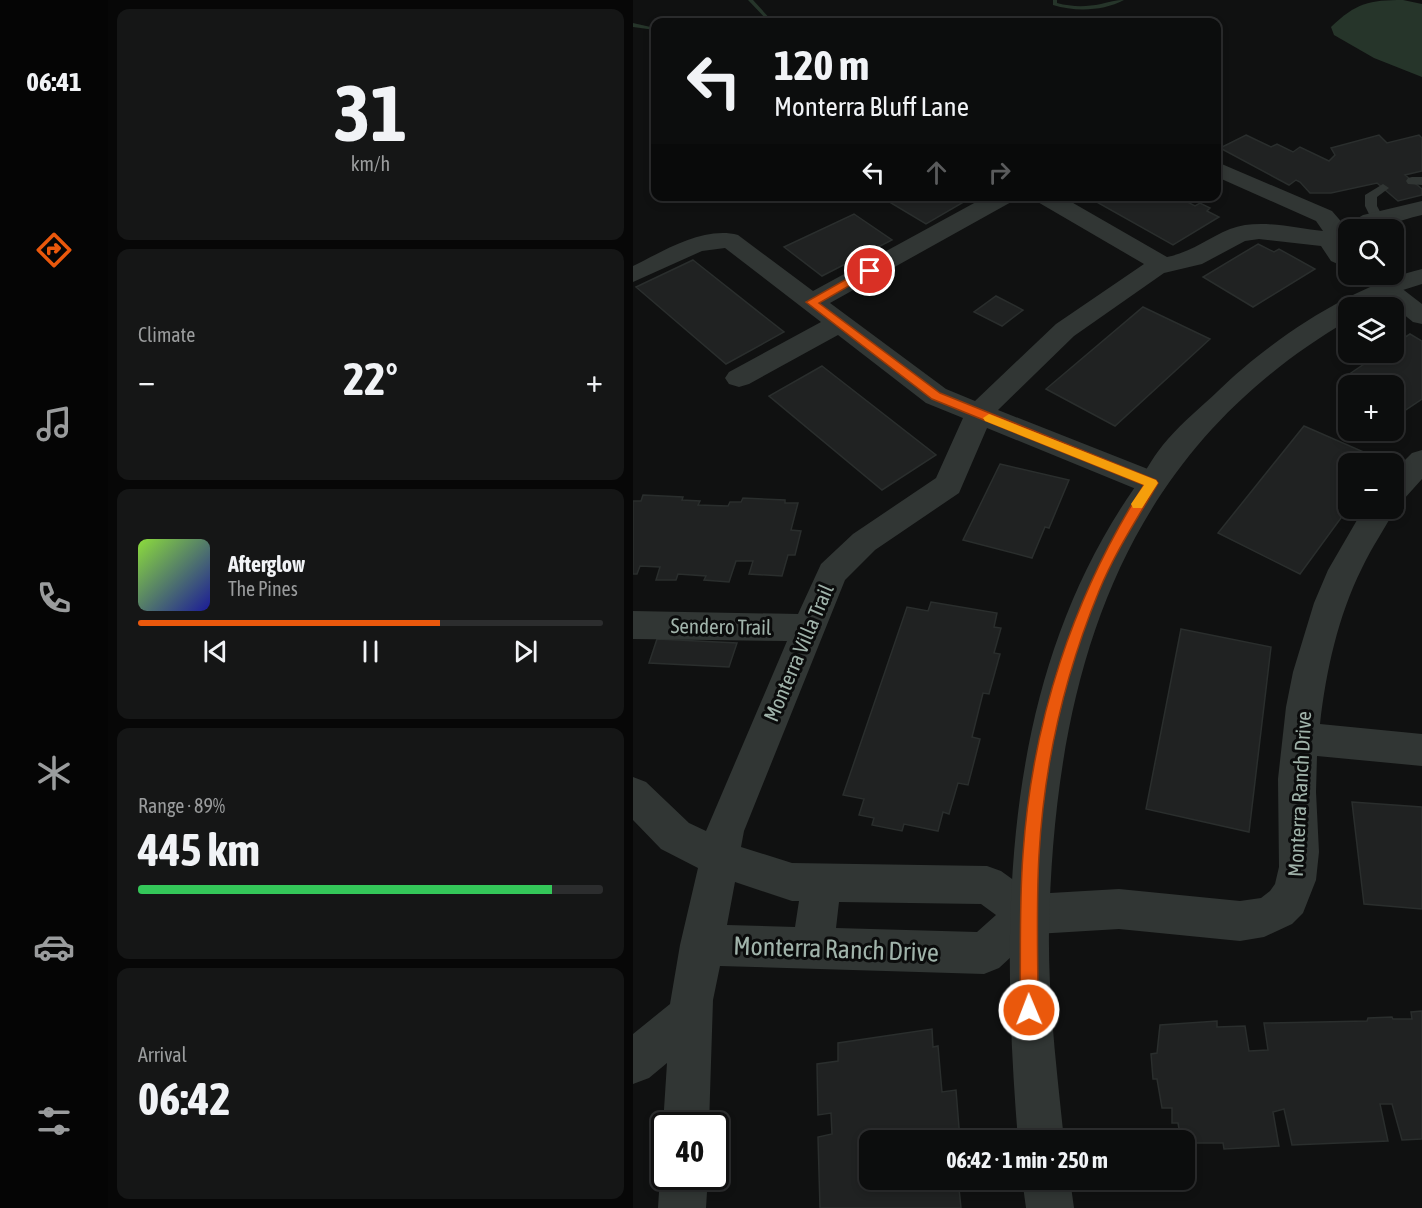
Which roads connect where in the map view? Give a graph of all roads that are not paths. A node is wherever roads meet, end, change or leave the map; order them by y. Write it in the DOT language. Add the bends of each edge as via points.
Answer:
graph roads {
  1 [pos="1221,171"];
  2 [pos="1383,188"];
  3 [pos="996,201"];
  4 [pos="1053,201"];
  5 [pos="1422,208"];
  6 [pos="1378,219"];
  7 [pos="1338,230"];
  8 [pos="1338,237"];
  9 [pos="1338,242"];
  10 [pos="1338,253"];
  11 [pos="1163,265"];
  12 [pos="633,275"];
  13 [pos="1392,285"];
  14 [pos="1400,285"];
  15 [pos="1370,297"];
  16 [pos="812,302"];
  17 [pos="1338,315"];
  18 [pos="1422,316"];
  19 [pos="839,323"];
  20 [pos="739,378"];
  21 [pos="979,414"];
  22 [pos="1422,460"];
  23 [pos="1404,479"];
  24 [pos="1152,483"];
  25 [pos="1374,519"];
  26 [pos="633,625"];
  27 [pos="809,628"];
  28 [pos="1300,738"];
  29 [pos="1422,750"];
  30 [pos="633,794"];
  31 [pos="719,858"];
  32 [pos="822,882"];
  33 [pos="1028,914"];
  34 [pos="702,945"];
  35 [pos="812,948"];
  36 [pos="691,1015"];
  37 [pos="633,1062"];
  38 [pos="687,1112"];
  39 [pos="1040,1130"];
  40 [pos="683,1190"];
  41 [pos="1048,1190"];
  42 [pos="682,1208"];
  43 [pos="1050,1208"];
  1 -- 7 [label="street" via="1324,216"];
  2 -- 6 [label="lane" via="1371,195 1371,206"];
  3 -- 16 [label="street"];
  4 -- 11 [label="street"];
  5 -- 6 [label="street, Monterra Villa Trail"];
  8 -- 11 [label="street, Monterra Villa Trail" via="1245,233 1193,259"];
  9 -- 10 [label="street" via="1333,245"];
  11 -- 21 [label="street, Monterra Villa Trail" via="1133,281 1065,330"];
  12 -- 16 [label="street" via="696,245 730,240"];
  13 -- 15 [label="street"];
  14 -- 18 [label="street"];
  16 -- 19 [label="street"];
  17 -- 24 [label="street" via="1253,373 1196,428"];
  19 -- 20 [label="street"];
  19 -- 21 [label="street" via="936,396"];
  21 -- 24 [label="street"];
  21 -- 27 [label="street, Monterra Villa Trail" via="948,485 864,542 832,573"];
  22 -- 23 [label="street"];
  24 -- 33 [label="street" via="1099,575 1063,672 1038,789"];
  25 -- 28 [label="street, Monterra Ranch Drive" via="1350,558 1330,604 1308,680"];
  26 -- 27 [label="street, Sendero Trail"];
  27 -- 31 [label="street, Monterra Villa Trail" via="729,821"];
  28 -- 29 [label="street"];
  28 -- 33 [label="street, Monterra Ranch Drive" via="1298,875 1292,895 1277,911 1257,920 1240,921 1119,909"];
  30 -- 31 [label="street" via="675,836"];
  31 -- 32 [label="street" via="792,882"];
  31 -- 34 [label="street, Monterra Villa Trail"];
  32 -- 33 [label="street" via="987,885"];
  32 -- 35 [label="street"];
  33 -- 35 [label="street, Monterra Ranch Drive" via="984,953"];
  33 -- 39 [label="street" via="1029,1010"];
  34 -- 35 [label="street, Monterra Ranch Drive"];
  34 -- 36 [label="street, Monterra Villa Trail"];
  36 -- 37 [label="street"];
  36 -- 38 [label="street, Monterra Villa Trail"];
  40 -- 42 [label="street"];
  41 -- 43 [label="street"];
}
